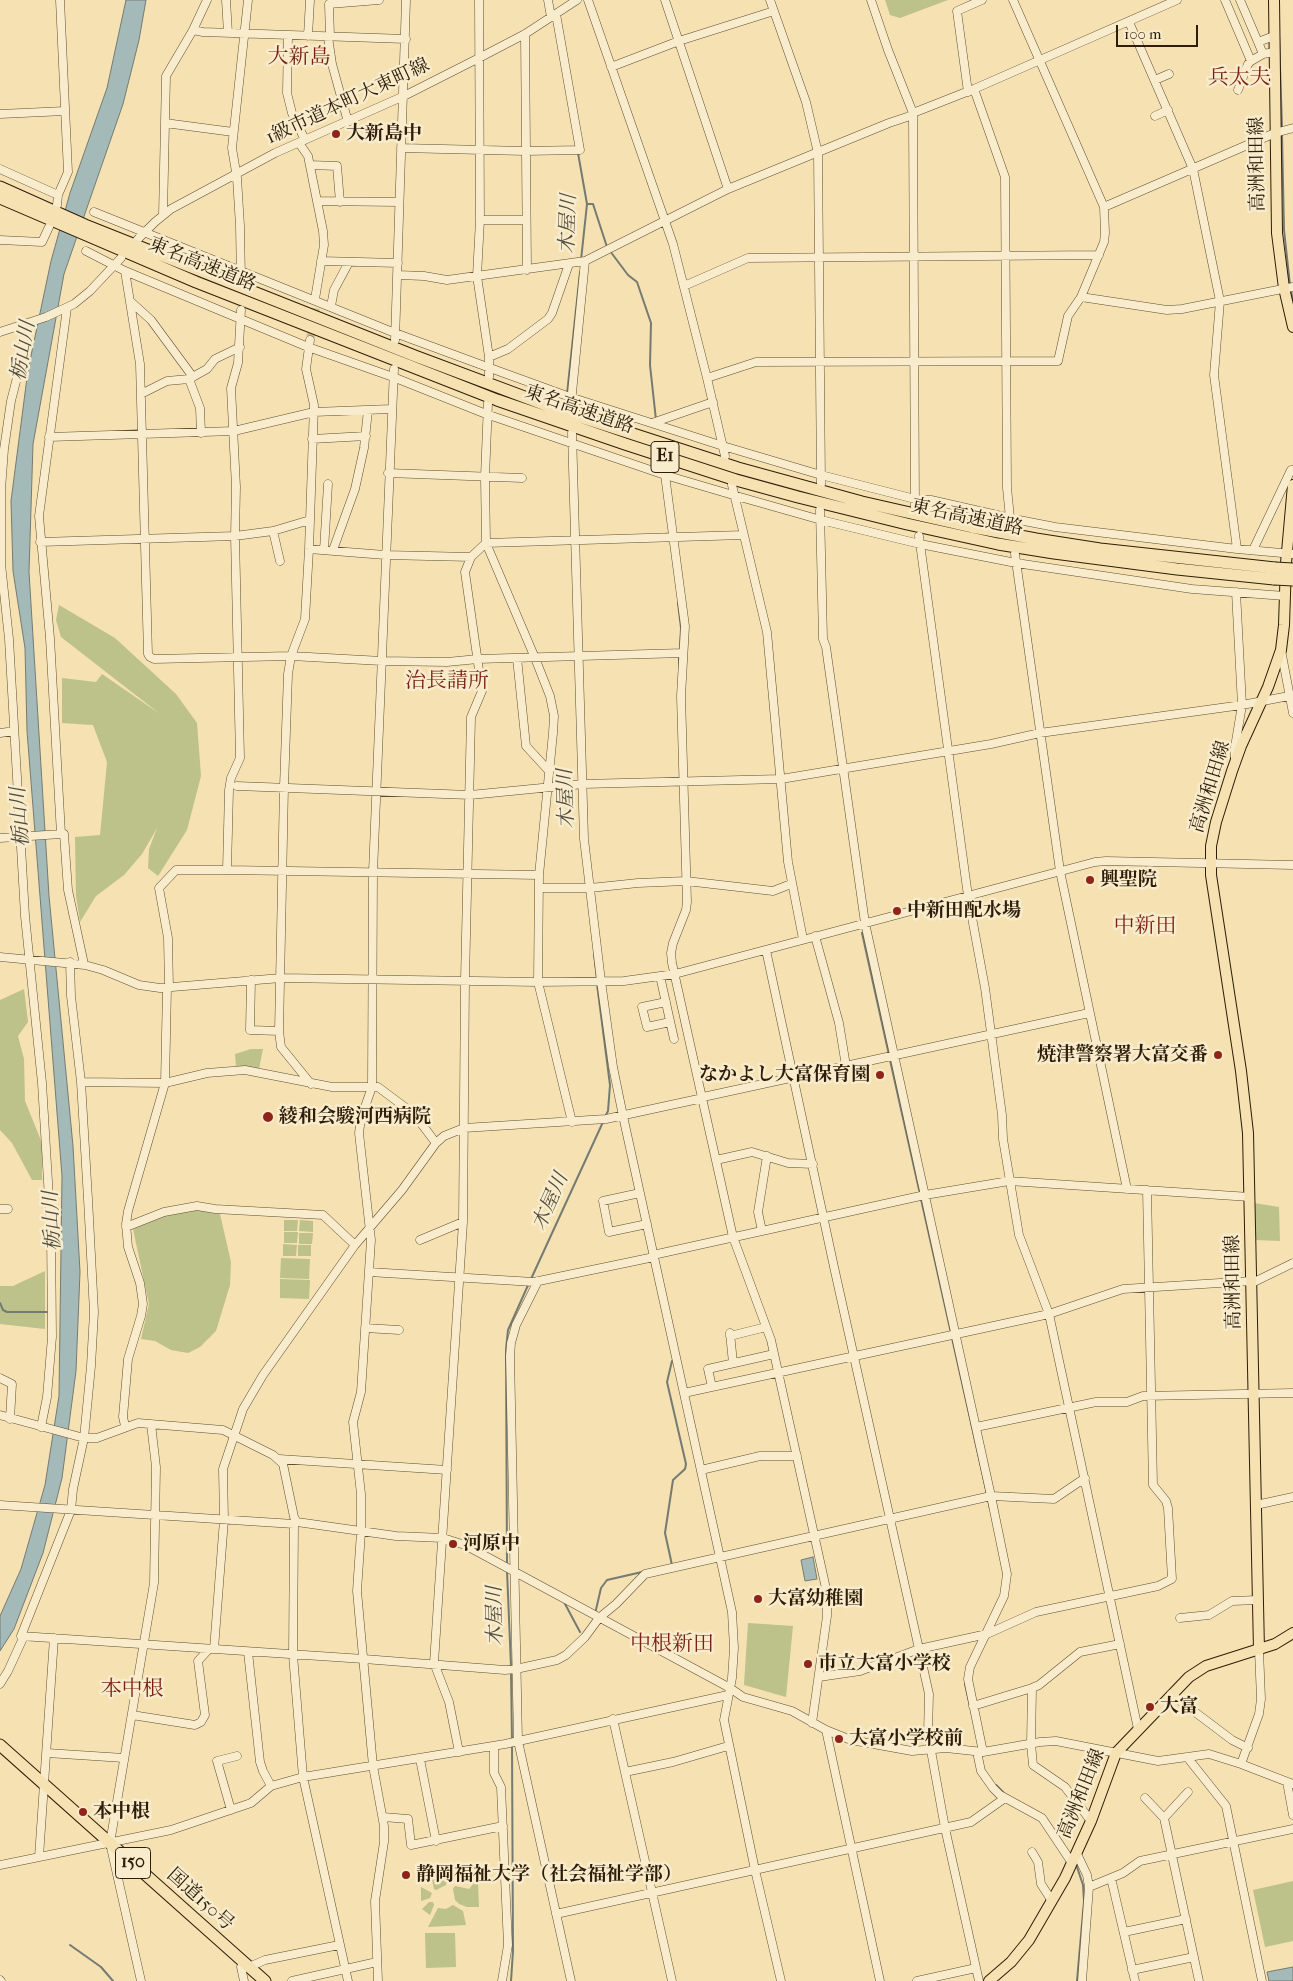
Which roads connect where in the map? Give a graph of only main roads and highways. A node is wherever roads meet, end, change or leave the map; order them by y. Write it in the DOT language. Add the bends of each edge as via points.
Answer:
graph roads {
  1 [pos="1274,0"];
  2 [pos="0,187"];
  3 [pos="0,198"];
  4 [pos="55,217"];
  5 [pos="1289,288"];
  6 [pos="1293,327"];
  7 [pos="1293,484"];
  8 [pos="1291,548"];
  9 [pos="1293,569"];
  10 [pos="1274,573"];
  11 [pos="1293,580"];
  12 [pos="1288,594"];
  13 [pos="1293,1633"];
  14 [pos="1258,1650"];
  15 [pos="0,1745"];
  16 [pos="265,1981"];
  17 [pos="989,1981"];
  1 -- 5 [label="main road, 高洲和田線" via="1277,233"];
  2 -- 4 [label="highway, 東名高速道路 / E1"];
  3 -- 4 [label="highway, 東名高速道路 / E1"];
  4 -- 10 [label="highway, 東名高速道路 / E1" via="491,386 765,476 972,527"];
  5 -- 6 [label="main road, 高洲和田線"];
  7 -- 8 [label="main road, 高洲和田線"];
  8 -- 12 [label="main road, 高洲和田線"];
  9 -- 10 [label="highway, 東名高速道路 / E1, bridge"];
  10 -- 11 [label="highway, 東名高速道路 / E1, bridge"];
  12 -- 14 [label="main road, 高洲和田線" via="1281,650 1235,763 1211,846 1211,875 1246,1112"];
  13 -- 14 [label="main road"];
  14 -- 17 [label="main road, 高洲和田線" via="1206,1666 1189,1677 1116,1753 1091,1821 1052,1901 1020,1951"];
  15 -- 16 [label="highway, 国道150号 / 150"];
}
